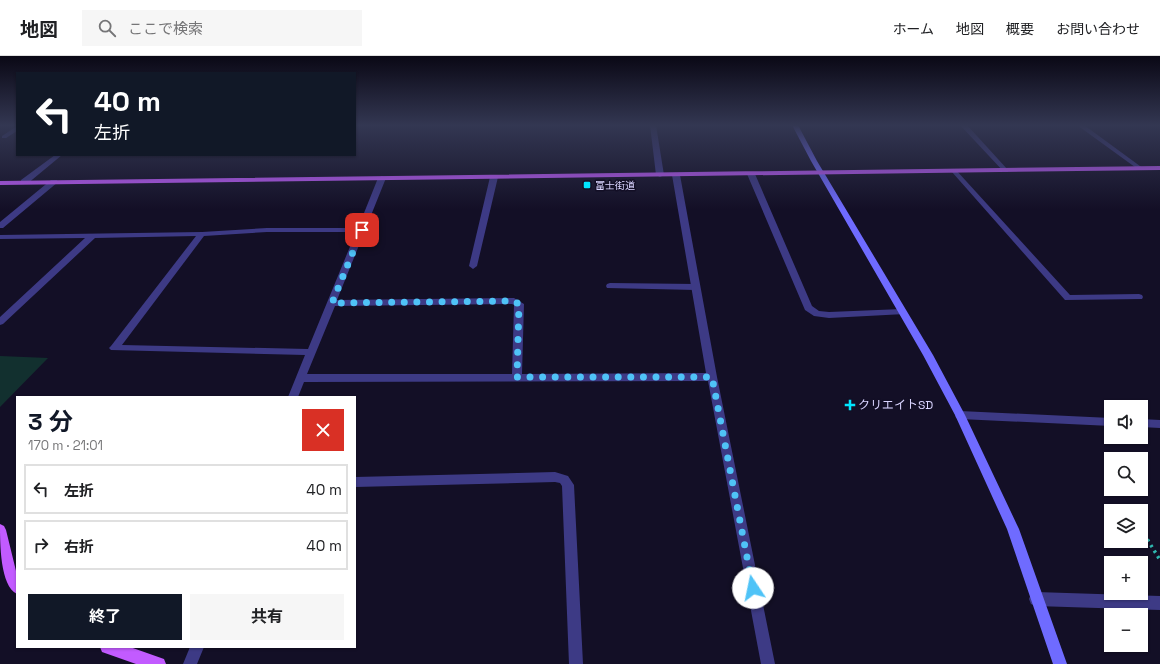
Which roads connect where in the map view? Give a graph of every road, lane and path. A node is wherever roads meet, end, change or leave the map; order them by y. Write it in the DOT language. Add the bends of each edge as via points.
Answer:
graph roads {
  1 [pos="657,153"];
  2 [pos="810,153"];
  3 [pos="990,153"];
  4 [pos="1119,153"];
  5 [pos="58,156"];
  6 [pos="1160,168"];
  7 [pos="1141,169"];
  8 [pos="954,171"];
  9 [pos="1006,171"];
  10 [pos="821,173"];
  11 [pos="751,174"];
  12 [pos="676,175"];
  13 [pos="660,176"];
  14 [pos="494,177"];
  15 [pos="382,178"];
  16 [pos="0,182"];
  17 [pos="24,182"];
  18 [pos="54,182"];
  19 [pos="0,226"];
  20 [pos="362,230"];
  21 [pos="202,234"];
  22 [pos="92,236"];
  23 [pos="0,237"];
  24 [pos="474,266"];
  25 [pos="610,286"];
  26 [pos="696,287"];
  27 [pos="1139,297"];
  28 [pos="332,303"];
  29 [pos="902,312"];
  30 [pos="0,322"];
  31 [pos="310,352"];
  32 [pos="517,377"];
  33 [pos="712,377"];
  34 [pos="300,378"];
  35 [pos="293,396"];
  36 [pos="960,415"];
  37 [pos="1104,422"];
  38 [pos="1148,423"];
  39 [pos="1160,424"];
  40 [pos="356,482"];
  41 [pos="0,530"];
  42 [pos="1148,540"];
  43 [pos="1160,560"];
  44 [pos="16,587"];
  45 [pos="1036,599"];
  46 [pos="1160,603"];
  47 [pos="110,648"];
  48 [pos="197,648"];
  49 [pos="159,664"];
  50 [pos="190,664"];
  51 [pos="576,664"];
  52 [pos="768,664"];
  53 [pos="1060,664"];
  1 -- 13 [label="street"];
  2 -- 10 [label="street"];
  3 -- 9 [label="street"];
  4 -- 7 [label="street"];
  5 -- 17 [label="street"];
  6 -- 7 [label="main road"];
  7 -- 9 [label="main road"];
  8 -- 9 [label="main road"];
  8 -- 10 [label="main road"];
  8 -- 27 [label="street" via="1068,298"];
  10 -- 11 [label="main road"];
  10 -- 29 [label="street"];
  11 -- 12 [label="main road"];
  11 -- 29 [label="street" via="808,308 817,314 829,315"];
  12 -- 13 [label="main road"];
  12 -- 26 [label="street"];
  13 -- 14 [label="main road"];
  14 -- 15 [label="main road"];
  14 -- 24 [label="street"];
  15 -- 18 [label="main road"];
  15 -- 20 [label="street"];
  16 -- 17 [label="main road"];
  17 -- 18 [label="main road"];
  18 -- 19 [label="street"];
  20 -- 21 [label="street" via="266,230"];
  20 -- 28 [label="street"];
  21 -- 22 [label="street"];
  21 -- 31 [label="street" via="114,348"];
  22 -- 23 [label="street"];
  22 -- 30 [label="street"];
  25 -- 26 [label="street"];
  26 -- 33 [label="street"];
  28 -- 31 [label="street"];
  28 -- 32 [label="street" via="517,302"];
  29 -- 36 [label="street"];
  31 -- 34 [label="street"];
  32 -- 33 [label="street"];
  32 -- 34 [label="street"];
  33 -- 52 [label="street"];
  34 -- 35 [label="street"];
  36 -- 37 [label="street"];
  36 -- 45 [label="street" via="1013,529"];
  38 -- 39 [label="street"];
  40 -- 51 [label="street" via="555,477 564,479 568,485"];
  41 -- 44 [label="main road" via="12,583"];
  42 -- 43 [label="path"];
  45 -- 46 [label="street"];
  45 -- 53 [label="street"];
  47 -- 49 [label="main road"];
  48 -- 50 [label="street"];
}
